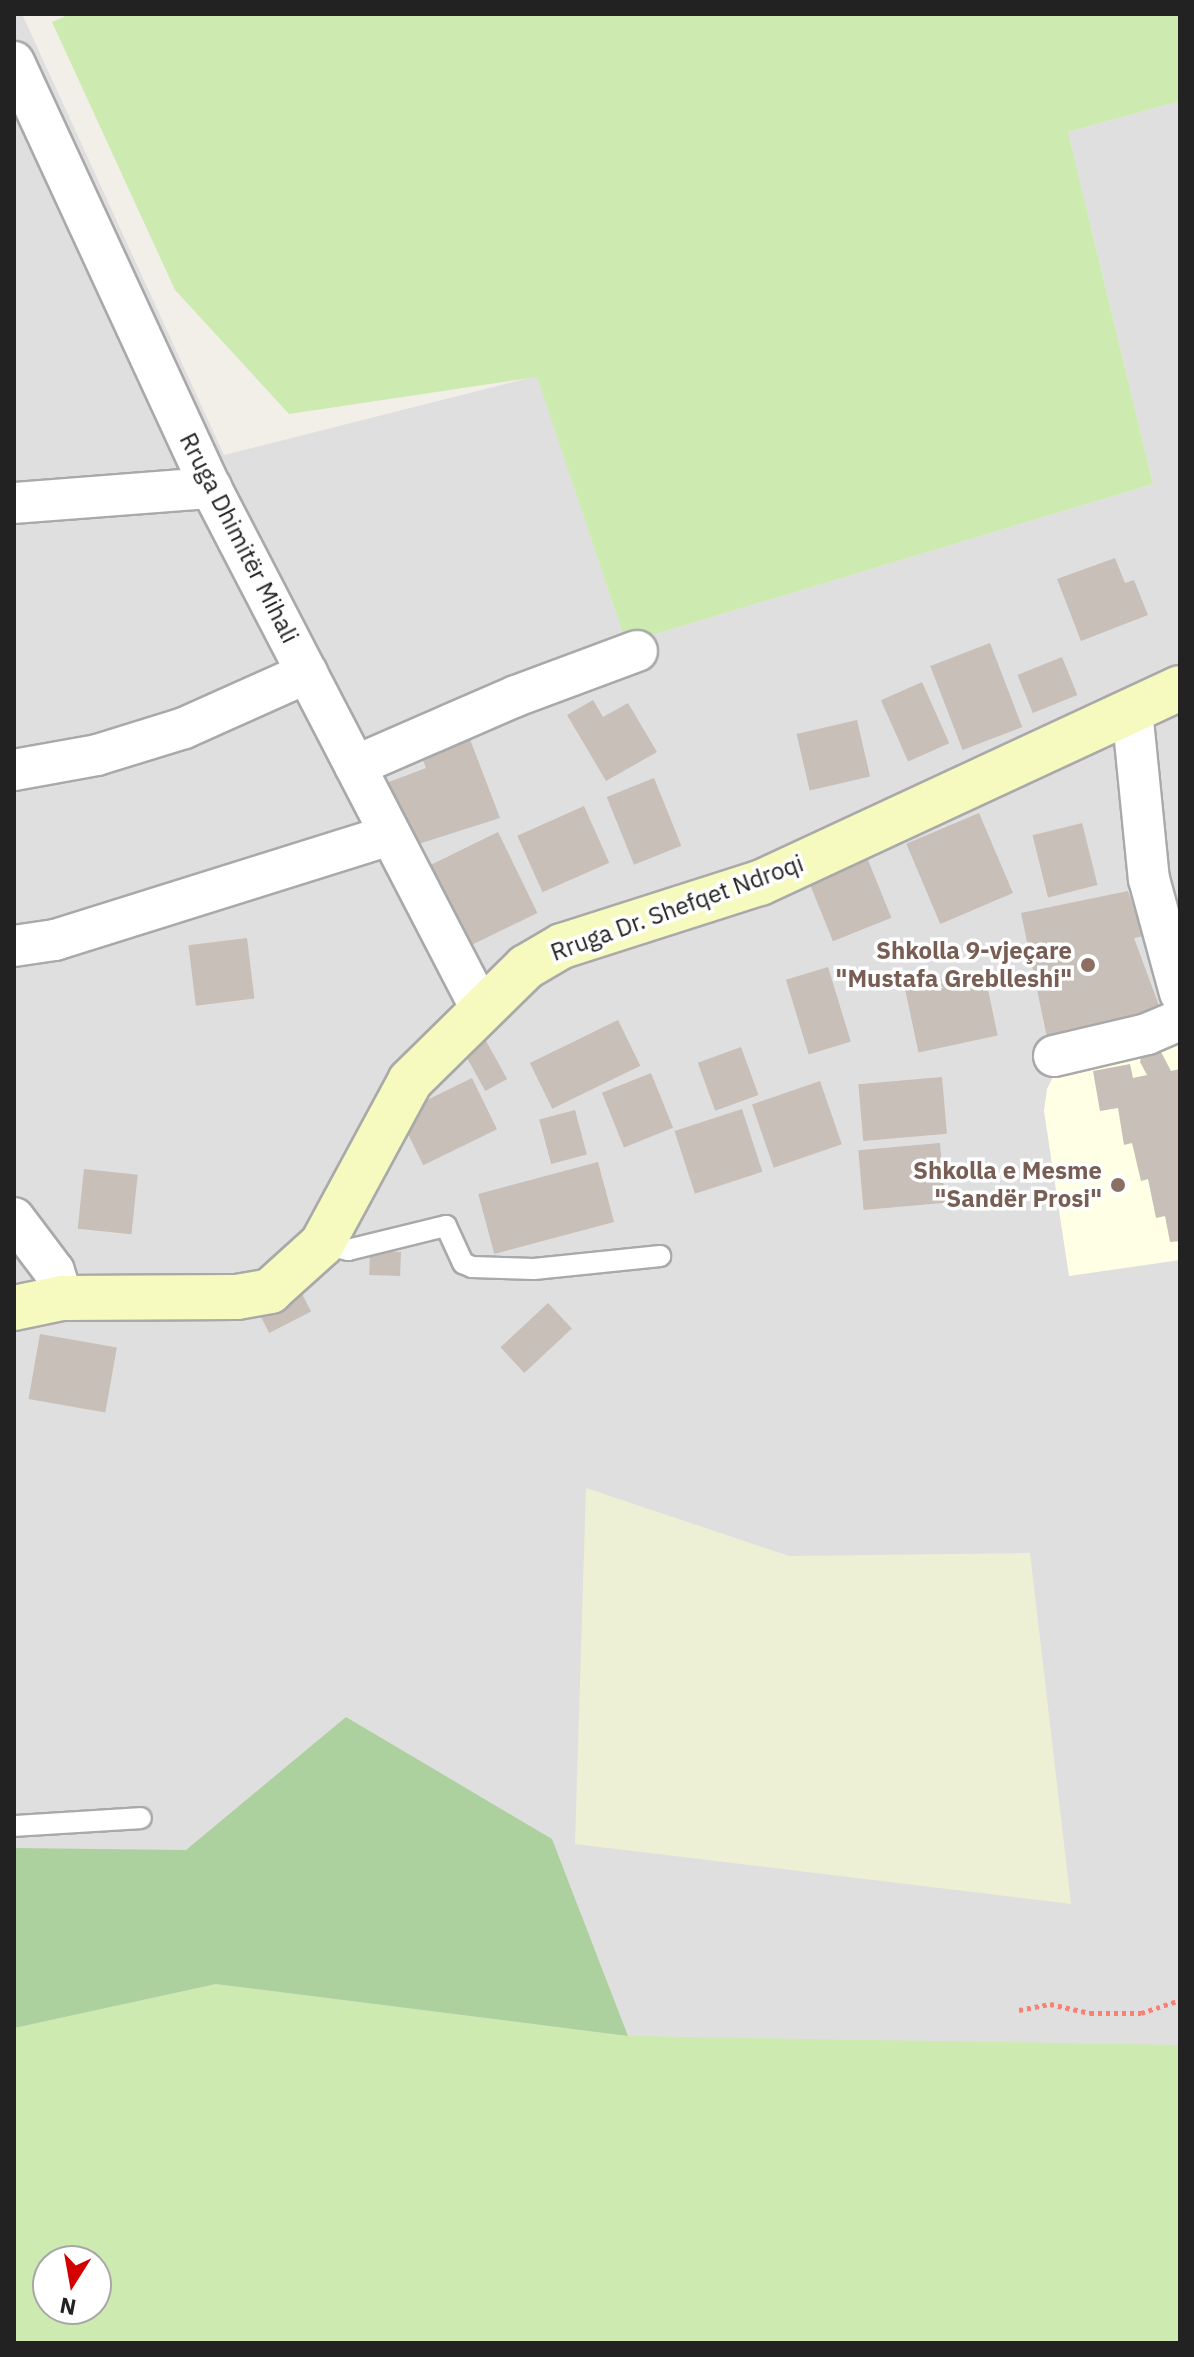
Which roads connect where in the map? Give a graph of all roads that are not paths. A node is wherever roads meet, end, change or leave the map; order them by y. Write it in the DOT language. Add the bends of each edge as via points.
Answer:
graph roads {
  1 [pos="14,62"];
  2 [pos="211,488"];
  3 [pos="14,503"];
  4 [pos="637,651"];
  5 [pos="307,673"];
  6 [pos="1180,688"];
  7 [pos="1132,710"];
  8 [pos="355,766"];
  9 [pos="14,770"];
  10 [pos="390,835"];
  11 [pos="14,946"];
  12 [pos="1180,993"];
  13 [pos="480,1007"];
  14 [pos="1180,1020"];
  15 [pos="1054,1056"];
  16 [pos="14,1218"];
  17 [pos="322,1244"];
  18 [pos="660,1256"];
  19 [pos="62,1298"];
  20 [pos="14,1308"];
  21 [pos="141,1818"];
  22 [pos="14,1826"];
  1 -- 2 [label="street, Rruga Dhimitër Mihali"];
  2 -- 3 [label="street"];
  2 -- 5 [label="street, Rruga Dhimitër Mihali"];
  4 -- 8 [label="street" via="516,696"];
  5 -- 8 [label="street, Rruga Dhimitër Mihali"];
  5 -- 9 [label="street" via="184,728 97,755"];
  6 -- 7 [label="main road, Rruga Dr. Shefqet Ndroqi"];
  7 -- 12 [label="street" via="1149,879"];
  7 -- 13 [label="main road, Rruga Dr. Shefqet Ndroqi" via="760,883 562,946 526,967"];
  8 -- 10 [label="street, Rruga Dhimitër Mihali"];
  10 -- 11 [label="street" via="55,940"];
  10 -- 13 [label="street, Rruga Dhimitër Mihali"];
  13 -- 17 [label="main road, Rruga Dr. Shefqet Ndroqi" via="410,1081"];
  14 -- 15 [label="street" via="1147,1034"];
  16 -- 19 [label="street" via="54,1271"];
  17 -- 18 [label="lane" via="348,1250 446,1226 454,1233 463,1263 472,1267 524,1270"];
  17 -- 19 [label="main road, Rruga Dr. Shefqet Ndroqi" via="270,1291 237,1297"];
  19 -- 20 [label="main road, Rruga Dr. Shefqet Ndroqi"];
  21 -- 22 [label="lane"];
}
